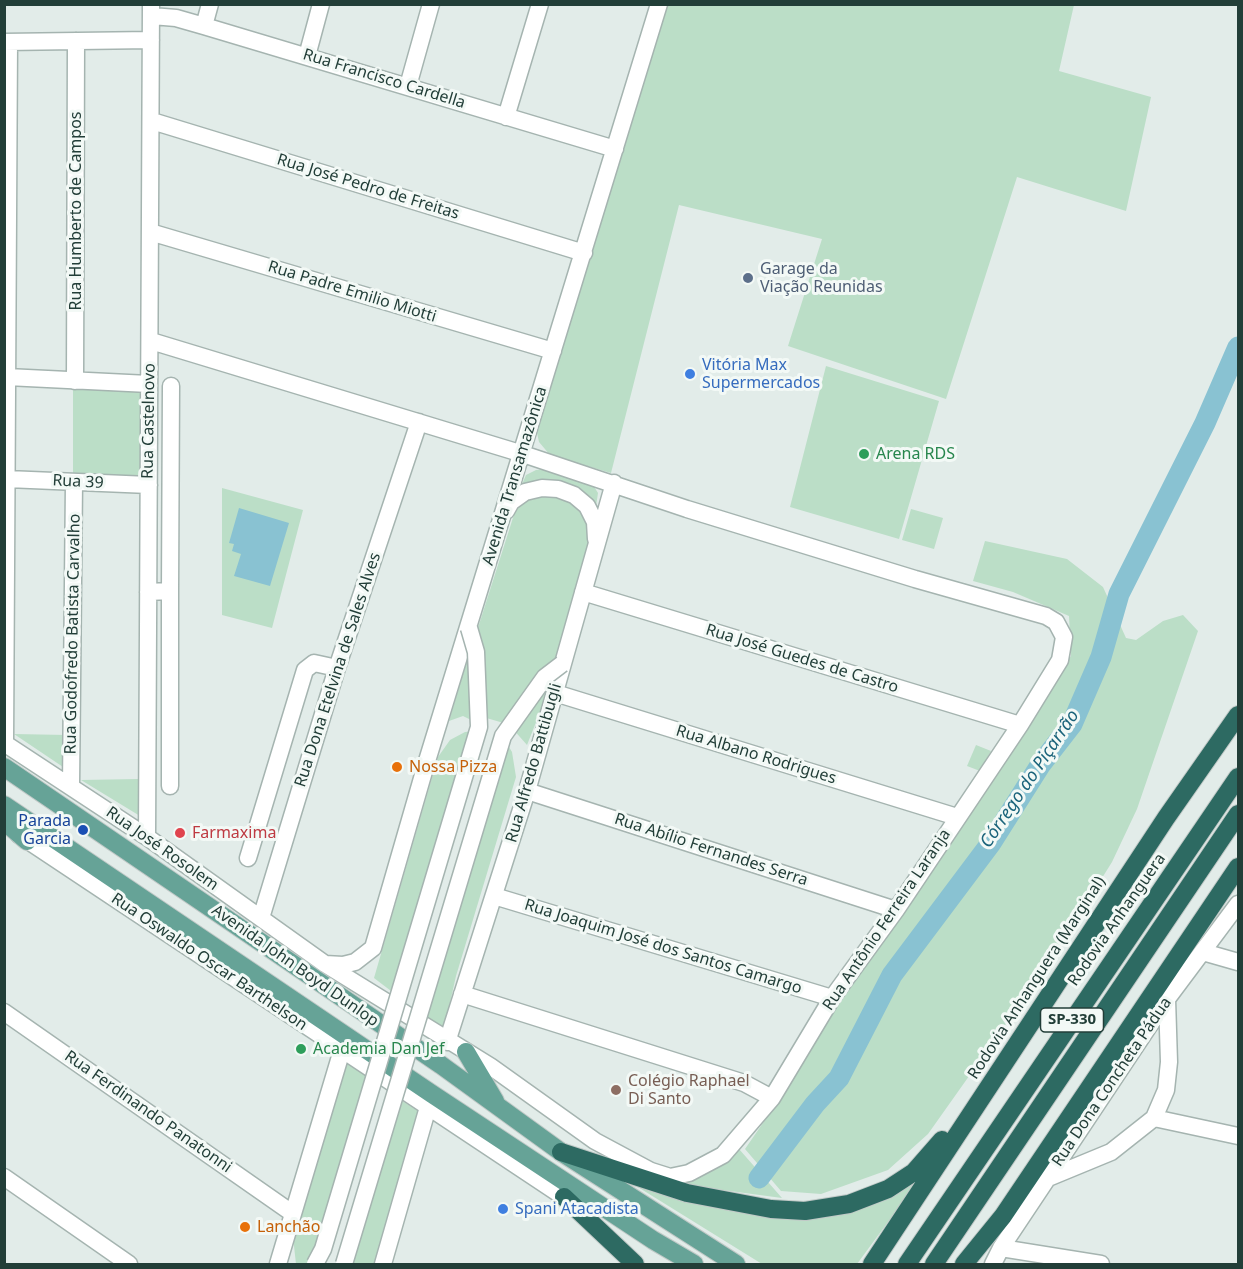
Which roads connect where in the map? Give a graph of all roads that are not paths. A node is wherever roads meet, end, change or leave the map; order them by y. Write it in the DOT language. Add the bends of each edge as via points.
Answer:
graph roads {
  1 [pos="210,4"];
  2 [pos="321,4"];
  3 [pos="431,4"];
  4 [pos="540,4"];
  5 [pos="659,4"];
  6 [pos="151,10"];
  7 [pos="204,26"];
  8 [pos="151,40"];
  9 [pos="76,41"];
  10 [pos="7,42"];
  11 [pos="307,56"];
  12 [pos="408,86"];
  13 [pos="506,117"];
  14 [pos="152,121"];
  15 [pos="615,149"];
  16 [pos="150,232"];
  17 [pos="584,253"];
  18 [pos="151,341"];
  19 [pos="553,351"];
  20 [pos="7,377"];
  21 [pos="75,381"];
  22 [pos="149,384"];
  23 [pos="171,386"];
  24 [pos="419,422"];
  25 [pos="523,454"];
  26 [pos="7,479"];
  27 [pos="74,482"];
  28 [pos="614,483"];
  29 [pos="148,485"];
  30 [pos="502,517"];
  31 [pos="594,555"];
  32 [pos="170,591"];
  33 [pos="148,592"];
  34 [pos="583,592"];
  35 [pos="469,628"];
  36 [pos="562,664"];
  37 [pos="337,668"];
  38 [pos="555,693"];
  39 [pos="1239,715"];
  40 [pos="1020,725"];
  41 [pos="5,743"];
  42 [pos="4,767"];
  43 [pos="1239,777"];
  44 [pos="71,786"];
  45 [pos="170,786"];
  46 [pos="527,791"];
  47 [pos="4,805"];
  48 [pos="1239,814"];
  49 [pos="957,817"];
  50 [pos="4,821"];
  51 [pos="4,825"];
  52 [pos="147,837"];
  53 [pos="27,841"];
  54 [pos="248,858"];
  55 [pos="1239,860"];
  56 [pos="1239,867"];
  57 [pos="1223,887"];
  58 [pos="494,896"];
  59 [pos="1239,904"];
  60 [pos="896,910"];
  61 [pos="261,918"];
  62 [pos="1203,952"];
  63 [pos="1239,962"];
  64 [pos="325,964"];
  65 [pos="462,994"];
  66 [pos="832,998"];
  67 [pos="1167,999"];
  68 [pos="4,1012"];
  69 [pos="447,1042"];
  70 [pos="1015,1046"];
  71 [pos="342,1050"];
  72 [pos="466,1052"];
  73 [pos="772,1098"];
  74 [pos="428,1107"];
  75 [pos="501,1111"];
  76 [pos="1154,1118"];
  77 [pos="1239,1136"];
  78 [pos="561,1152"];
  79 [pos="651,1171"];
  80 [pos="4,1177"];
  81 [pos="1048,1178"];
  82 [pos="564,1197"];
  83 [pos="292,1213"];
  84 [pos="1003,1216"];
  85 [pos="653,1240"];
  86 [pos="1001,1248"];
  87 [pos="129,1264"];
  88 [pos="278,1264"];
  89 [pos="315,1264"];
  90 [pos="344,1264"];
  91 [pos="383,1264"];
  92 [pos="636,1264"];
  93 [pos="694,1264"];
  94 [pos="736,1264"];
  95 [pos="872,1264"];
  96 [pos="907,1264"];
  97 [pos="934,1264"];
  98 [pos="964,1264"];
  99 [pos="976,1264"];
  100 [pos="993,1264"];
  101 [pos="1101,1264"];
  1 -- 7 [label="street"];
  2 -- 11 [label="street"];
  3 -- 12 [label="street"];
  4 -- 13 [label="street"];
  5 -- 15 [label="street, Avenida Transamazônica"];
  6 -- 7 [label="street, Rua Francisco Cardella"];
  6 -- 8 [label="street, Rua Castelnovo"];
  7 -- 11 [label="street, Rua Francisco Cardella"];
  8 -- 9 [label="street"];
  8 -- 14 [label="street, Rua Castelnovo"];
  9 -- 10 [label="street"];
  9 -- 21 [label="street, Rua Humberto de Campos"];
  10 -- 20 [label="street"];
  11 -- 12 [label="street, Rua Francisco Cardella"];
  12 -- 13 [label="street, Rua Francisco Cardella"];
  13 -- 15 [label="street, Rua Francisco Cardella"];
  14 -- 16 [label="street, Rua Castelnovo"];
  14 -- 17 [label="street, Rua José Pedro de Freitas"];
  15 -- 17 [label="street, Avenida Transamazônica"];
  16 -- 18 [label="street, Rua Castelnovo"];
  16 -- 19 [label="street, Rua Padre Emilio Miotti"];
  17 -- 19 [label="street, Avenida Transamazônica"];
  18 -- 22 [label="street, Rua Castelnovo"];
  18 -- 24 [label="street"];
  19 -- 25 [label="street, Avenida Transamazônica"];
  20 -- 21 [label="street"];
  20 -- 26 [label="street"];
  21 -- 22 [label="street"];
  22 -- 29 [label="street, Rua Castelnovo"];
  23 -- 32 [label="street"];
  24 -- 25 [label="street"];
  24 -- 37 [label="street, Rua Dona Etelvina de Sales Alves"];
  25 -- 28 [label="street"];
  25 -- 30 [label="street, Avenida Transamazônica"];
  26 -- 27 [label="street, Rua 39"];
  26 -- 41 [label="street"];
  27 -- 29 [label="street, Rua 39"];
  27 -- 44 [label="street, Rua Godofredo Batista Carvalho"];
  28 -- 31 [label="street, Rua Alfredo Battibugli"];
  28 -- 40 [label="street, Rua Antônio Ferreira Laranja" via="904,576 1046,616 1056,622 1064,637 1060,660"];
  29 -- 33 [label="street, Rua Castelnovo"];
  30 -- 31 [label="street" via="512,501 525,492 542,488 574,495 587,506 596,522"];
  30 -- 35 [label="street, Avenida Transamazônica"];
  31 -- 34 [label="street, Rua Alfredo Battibugli"];
  32 -- 33 [label="street"];
  32 -- 45 [label="street"];
  33 -- 52 [label="street, Rua Castelnovo"];
  34 -- 36 [label="street, Rua Alfredo Battibugli"];
  34 -- 40 [label="street, Rua José Guedes de Castro"];
  35 -- 64 [label="street, Avenida Transamazônica" via="373,948 355,962"];
  35 -- 89 [label="street, bridge" via="476,652 479,727 323,1249"];
  36 -- 38 [label="street, Rua Alfredo Battibugli"];
  36 -- 90 [label="street, bridge" via="545,677 504,736"];
  37 -- 54 [label="street" via="314,663 305,670"];
  37 -- 61 [label="street, Rua Dona Etelvina de Sales Alves"];
  38 -- 46 [label="street, Rua Alfredo Battibugli"];
  38 -- 49 [label="street, Rua Albano Rodrigues"];
  39 -- 70 [label="highway, Rodovia Anhanguera (Marginal)"];
  40 -- 49 [label="street, Rua Antônio Ferreira Laranja"];
  41 -- 44 [label="street, Rua José Rosolem"];
  42 -- 75 [label="main road, Avenida John Boyd Dunlop" via="441,1065"];
  43 -- 96 [label="highway, Rodovia Anhanguera / SP-330"];
  44 -- 52 [label="street, Rua José Rosolem"];
  46 -- 58 [label="street, Rua Alfredo Battibugli"];
  46 -- 60 [label="street, Rua Abílio Fernandes Serra"];
  47 -- 85 [label="main road, Avenida John Boyd Dunlop"];
  48 -- 97 [label="highway, SP-330"];
  49 -- 60 [label="street, Rua Antônio Ferreira Laranja"];
  50 -- 53 [label="main road"];
  51 -- 53 [label="street, Rua Oswaldo Oscar Barthelson"];
  52 -- 61 [label="street, Rua José Rosolem"];
  53 -- 71 [label="street, Rua Oswaldo Oscar Barthelson"];
  55 -- 57 [label="highway"];
  56 -- 57 [label="highway"];
  57 -- 84 [label="highway"];
  58 -- 65 [label="street, Rua Alfredo Battibugli"];
  58 -- 66 [label="street, Rua Joaquim José dos Santos Camargo"];
  59 -- 62 [label="street, Rua Dona Concheta Pádua"];
  60 -- 66 [label="street, Rua Antônio Ferreira Laranja"];
  61 -- 64 [label="street, Rua José Rosolem"];
  62 -- 63 [label="street"];
  62 -- 67 [label="street, Rua Dona Concheta Pádua"];
  64 -- 69 [label="street, Rua José Rosolem"];
  65 -- 69 [label="street, Rua Alfredo Battibugli"];
  65 -- 73 [label="street" via="744,1083"];
  66 -- 73 [label="street, Rua Antônio Ferreira Laranja"];
  67 -- 76 [label="street" via="1166,1090"];
  67 -- 81 [label="street, Rua Dona Concheta Pádua"];
  68 -- 83 [label="street, Rua Ferdinando Panatonni"];
  69 -- 72 [label="street, Rua José Rosolem"];
  70 -- 78 [label="highway" via="914,1172 883,1191 840,1207 788,1211 717,1200 654,1184"];
  70 -- 95 [label="highway, Rodovia Anhanguera (Marginal)"];
  71 -- 74 [label="street, Rua Oswaldo Oscar Barthelson"];
  71 -- 83 [label="street"];
  72 -- 75 [label="main road"];
  72 -- 79 [label="street, Rua José Rosolem" via="595,1141"];
  73 -- 79 [label="street, Rua Antônio Ferreira Laranja" via="723,1155 689,1173 670,1177"];
  74 -- 82 [label="street, Rua Oswaldo Oscar Barthelson"];
  74 -- 91 [label="street"];
  75 -- 78 [label="main road, Avenida John Boyd Dunlop"];
  76 -- 77 [label="street"];
  76 -- 81 [label="street" via="1111,1152"];
  78 -- 94 [label="main road, Avenida John Boyd Dunlop"];
  80 -- 87 [label="street"];
  81 -- 86 [label="street, Rua Dona Concheta Pádua"];
  82 -- 85 [label="main road"];
  82 -- 92 [label="highway"];
  83 -- 88 [label="street"];
  84 -- 98 [label="highway"];
  84 -- 99 [label="highway"];
  85 -- 93 [label="main road, Avenida John Boyd Dunlop"];
  86 -- 100 [label="street, Rua Dona Concheta Pádua"];
  86 -- 101 [label="street"];
}
